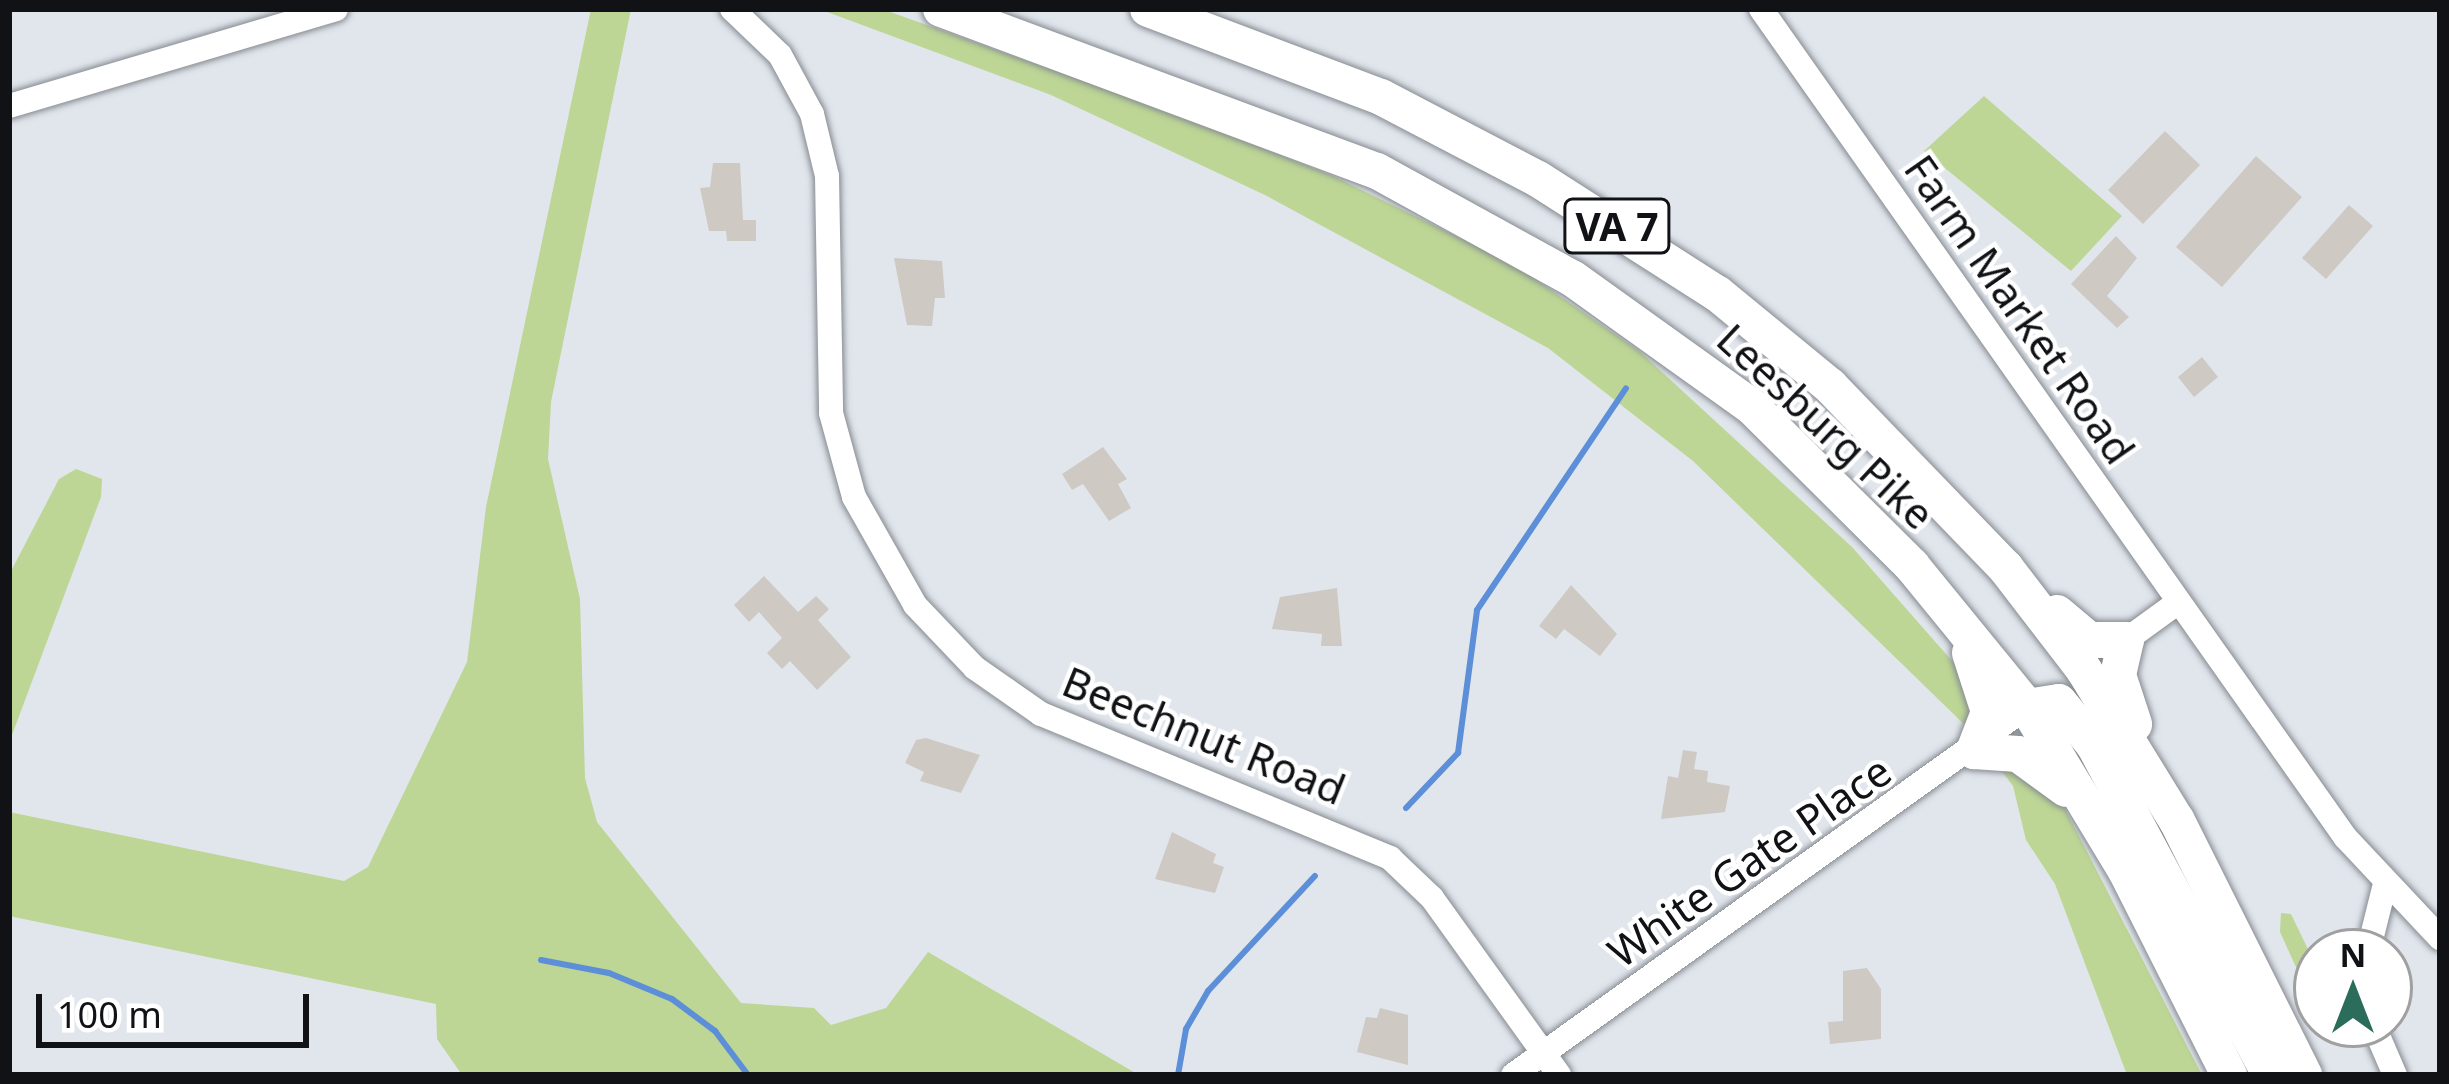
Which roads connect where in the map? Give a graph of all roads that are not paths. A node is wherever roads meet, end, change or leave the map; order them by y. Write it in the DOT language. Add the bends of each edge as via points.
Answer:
graph roads {
  1 [pos="337,9"];
  2 [pos="732,9"];
  3 [pos="941,9"];
  4 [pos="1148,9"];
  5 [pos="1761,9"];
  6 [pos="9,106"];
  7 [pos="2005,567"];
  8 [pos="2177,603"];
  9 [pos="1953,611"];
  10 [pos="2126,640"];
  11 [pos="2027,706"];
  12 [pos="1974,751"];
  13 [pos="2158,788"];
  14 [pos="2097,820"];
  15 [pos="2385,884"];
  16 [pos="2374,928"];
  17 [pos="2440,938"];
  18 [pos="1544,1053"];
  19 [pos="1513,1075"];
  20 [pos="1559,1075"];
  21 [pos="2229,1075"];
  22 [pos="2270,1075"];
  23 [pos="2304,1075"];
  1 -- 6 [label="street"];
  2 -- 18 [label="street, Beechnut Road" via="780,56 812,114 827,176 831,412 854,497 914,605 975,668 1041,714 1390,858 1432,898"];
  3 -- 9 [label="highway, Leesburg Pike / VA 7" via="1293,135 1501,235 1750,406"];
  4 -- 7 [label="highway, Leesburg Pike / VA 7" via="1381,97 1605,218 1718,294 1830,386"];
  5 -- 8 [label="street, Farm Market Road"];
  7 -- 10 [label="highway" via="2089,640"];
  7 -- 13 [label="highway, Leesburg Pike / VA 7" via="2084,670"];
  8 -- 10 [label="street"];
  8 -- 15 [label="street, Farm Market Road"];
  9 -- 11 [label="highway, Leesburg Pike / VA 7"];
  9 -- 12 [label="highway" via="1988,696"];
  10 -- 13 [label="highway" via="2120,685"];
  11 -- 12 [label="street, White Gate Place"];
  11 -- 14 [label="highway, Leesburg Pike / VA 7"];
  11 -- 22 [label="highway" via="2059,702 2094,746"];
  12 -- 14 [label="highway" via="2033,761"];
  12 -- 18 [label="street, White Gate Place"];
  13 -- 23 [label="highway, Leesburg Pike / VA 7"];
  14 -- 21 [label="highway, Leesburg Pike / VA 7"];
  15 -- 16 [label="street"];
  15 -- 17 [label="street, Farm Market Road"];
  18 -- 19 [label="street, White Gate Place"];
  18 -- 20 [label="street, Beechnut Road"];
}
